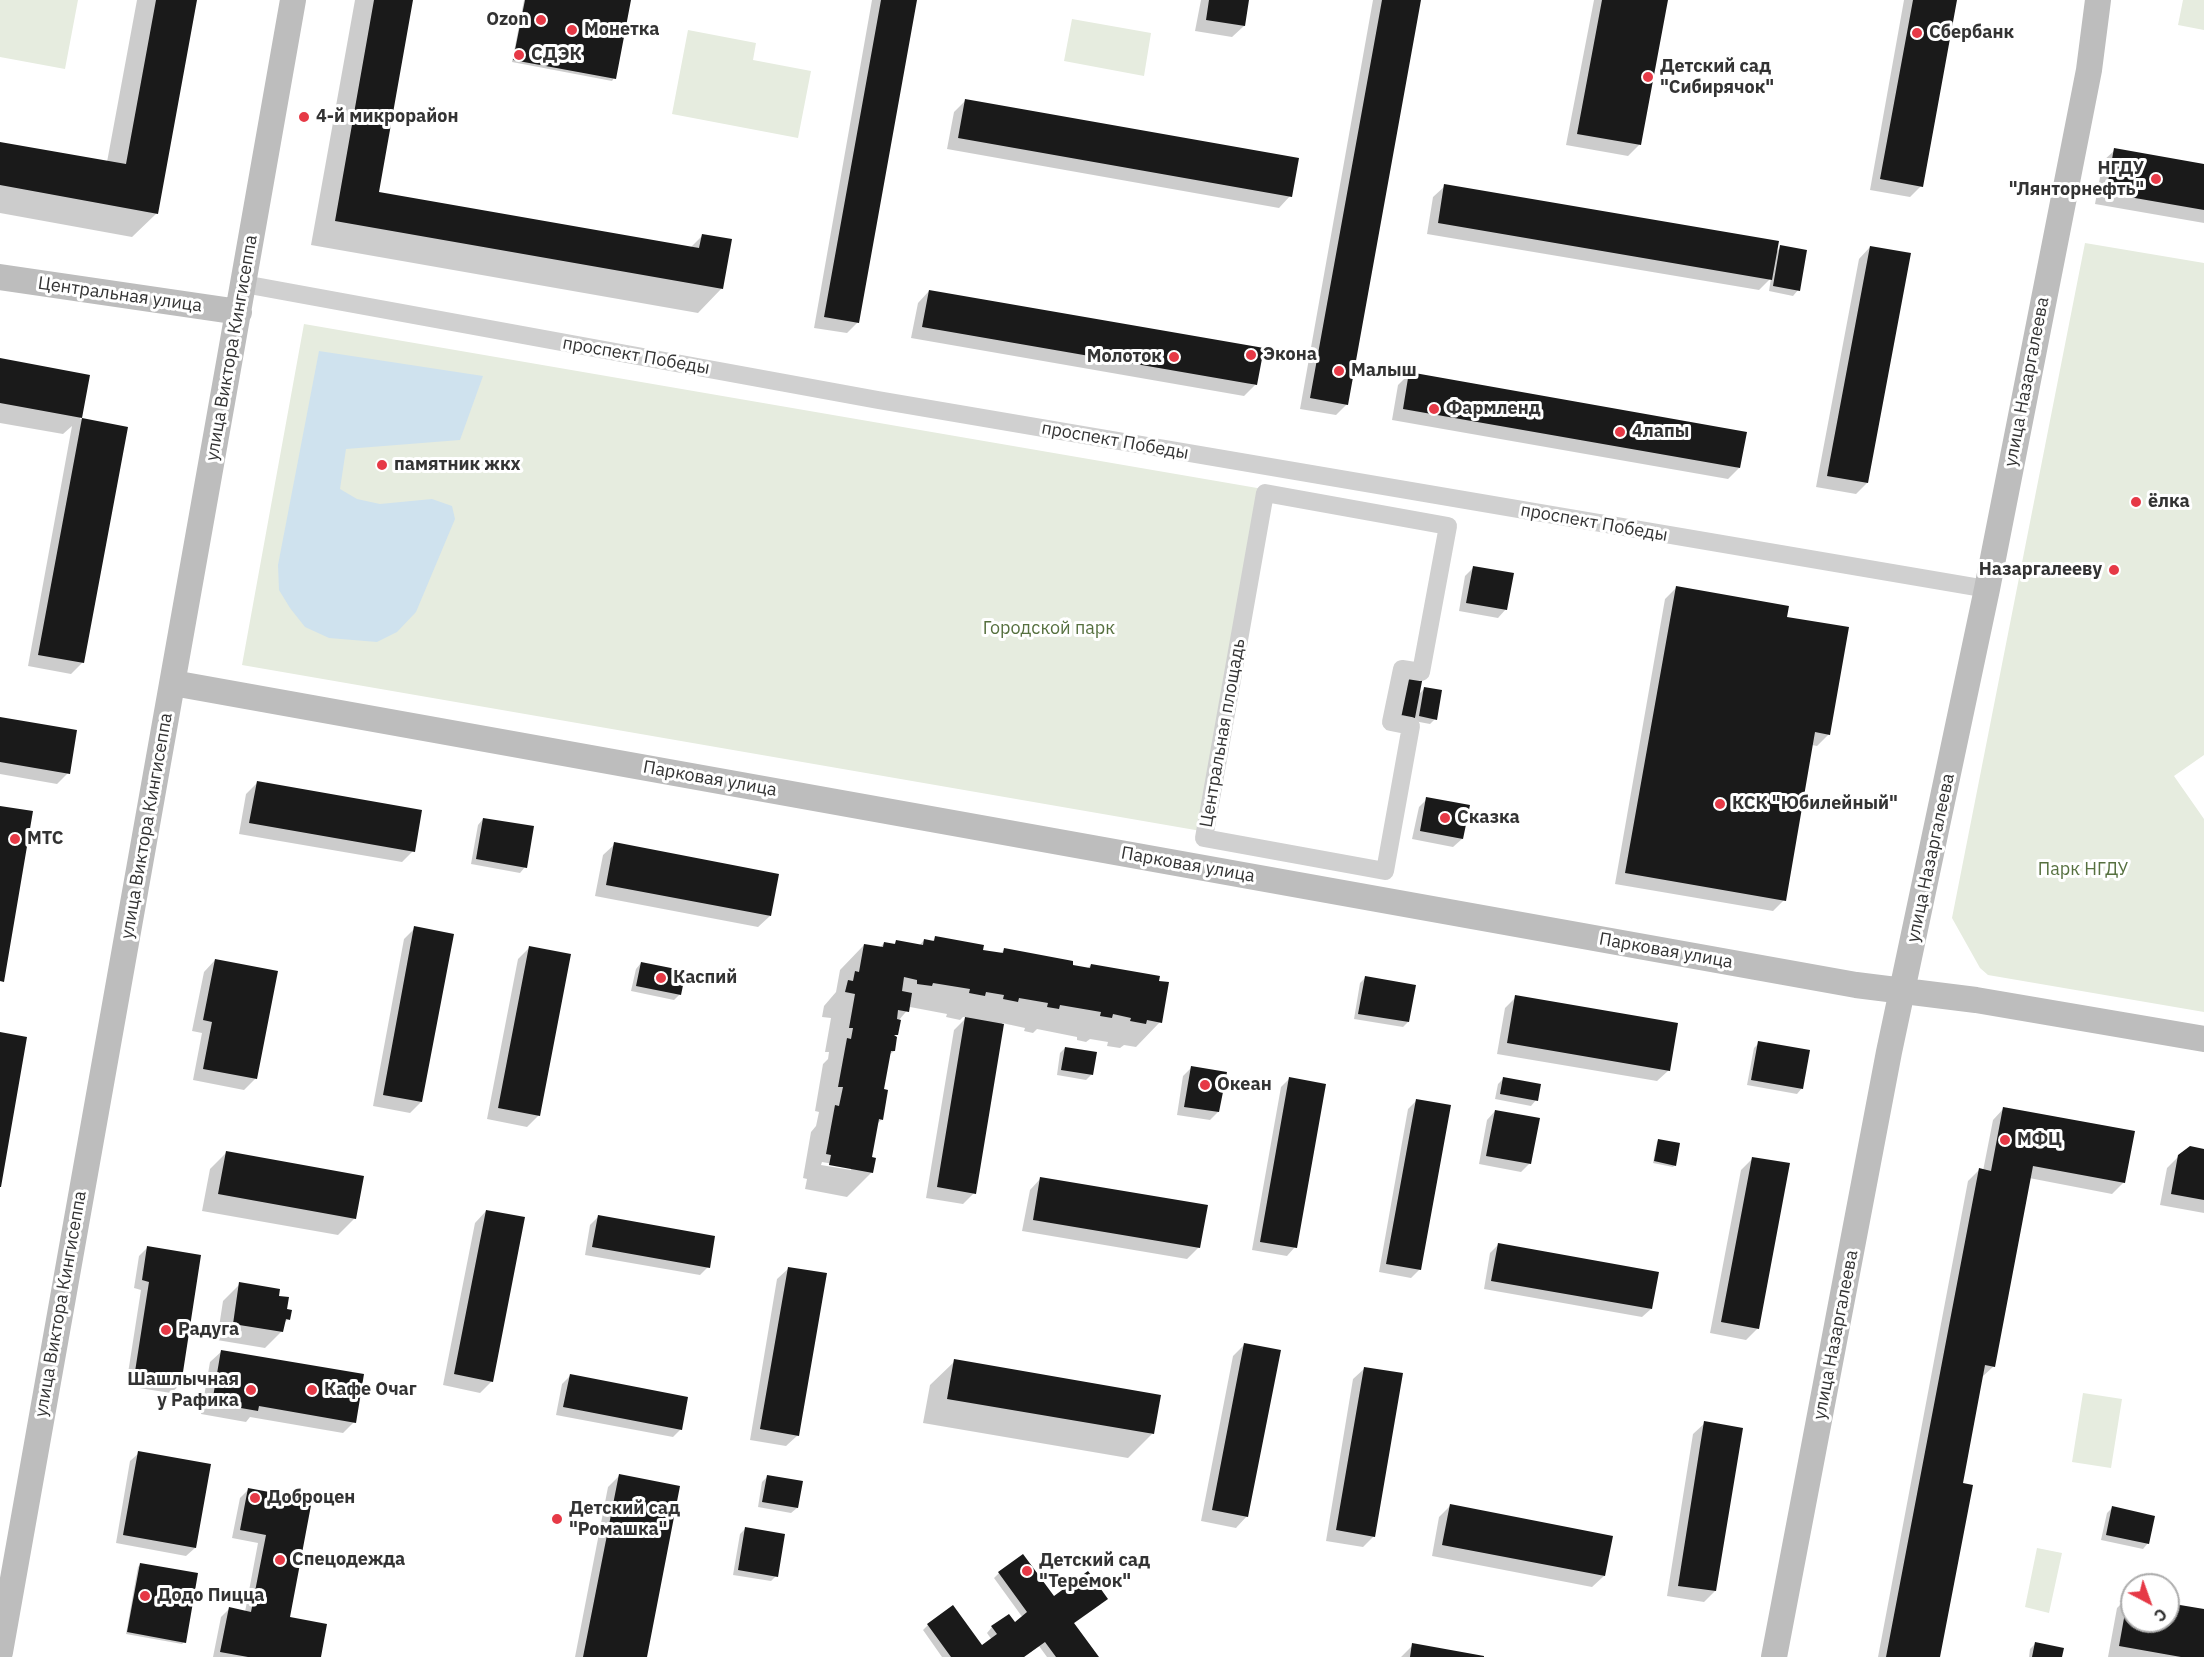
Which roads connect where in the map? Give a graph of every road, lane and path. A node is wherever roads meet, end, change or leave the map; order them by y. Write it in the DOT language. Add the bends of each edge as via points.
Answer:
graph roads {
  1 [pos="292,0"];
  2 [pos="2098,0"];
  3 [pos="2108,0"];
  4 [pos="2090,60"];
  5 [pos="0,278"];
  6 [pos="244,284"];
  7 [pos="239,312"];
  8 [pos="1448,526"];
  9 [pos="1987,589"];
  10 [pos="173,683"];
  11 [pos="1903,991"];
  12 [pos="2204,1039"];
  13 [pos="0,1652"];
  14 [pos="1774,1657"];
  1 -- 6 [label="street, улица Виктора Кингисеппа"];
  2 -- 4 [label="street"];
  3 -- 4 [label="street"];
  4 -- 9 [label="street, улица Назаргалеева"];
  5 -- 7 [label="street, Центральная улица"];
  6 -- 7 [label="street, улица Виктора Кингисеппа"];
  6 -- 9 [label="street, проспект Победы" via="878,400"];
  7 -- 10 [label="street, улица Виктора Кингисеппа"];
  8 -- 8 [label="street, Центральная площадь" via="1265,493 1204,838 1385,871 1411,726 1391,722 1402,669 1421,672"];
  9 -- 11 [label="street, улица Назаргалеева"];
  10 -- 11 [label="street, Парковая улица"];
  10 -- 13 [label="street, улица Виктора Кингисеппа"];
  11 -- 12 [label="street, Парковая улица"];
  11 -- 14 [label="street, улица Назаргалеева"];
}
